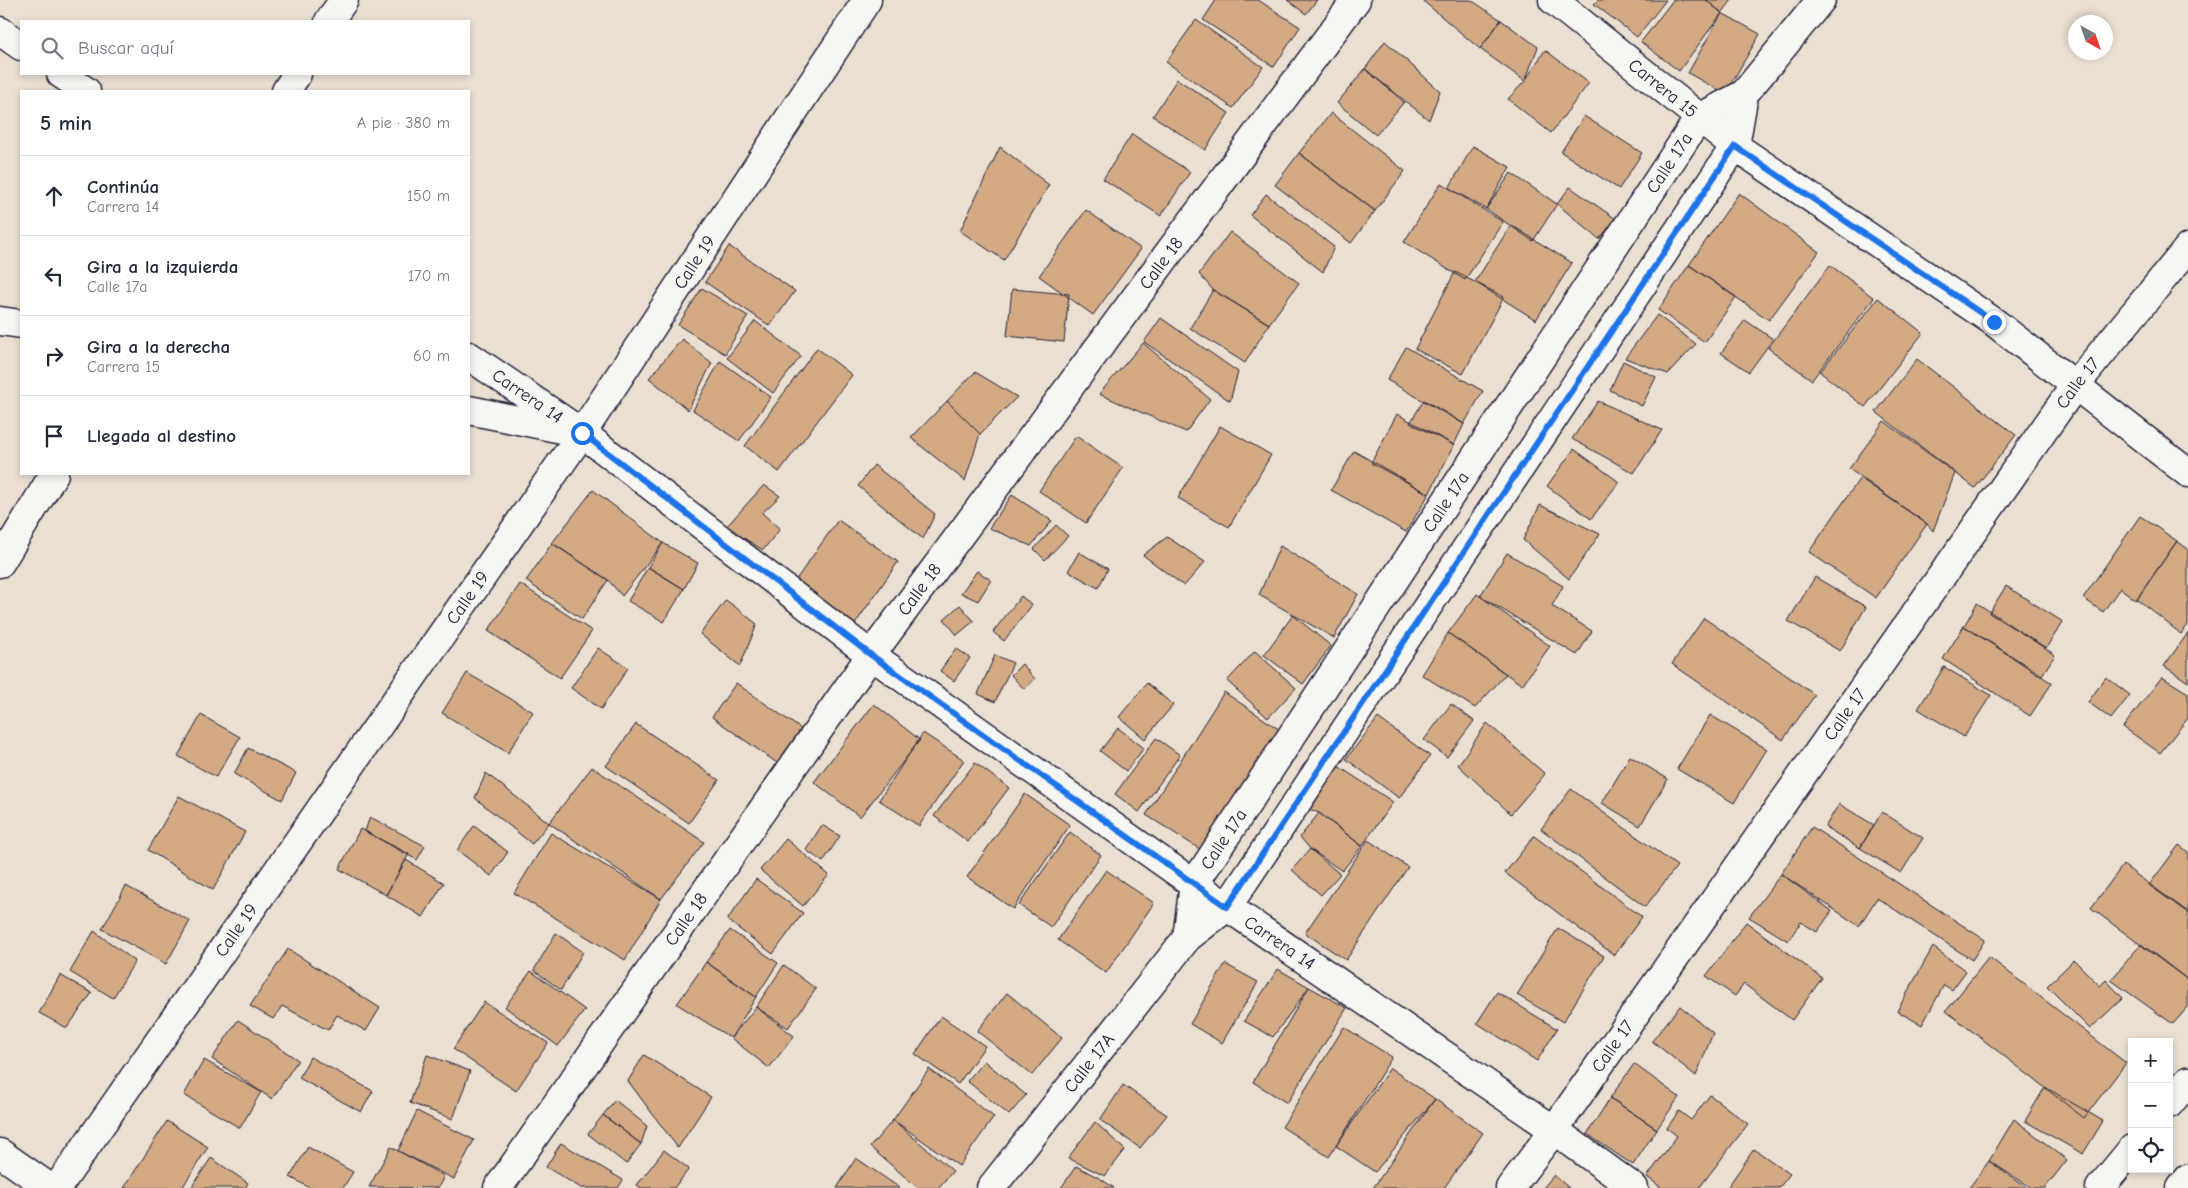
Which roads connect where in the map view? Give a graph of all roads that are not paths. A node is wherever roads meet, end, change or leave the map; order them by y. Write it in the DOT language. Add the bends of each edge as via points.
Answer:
graph roads {
  1 [pos="344,0"];
  2 [pos="867,0"];
  3 [pos="1356,0"];
  4 [pos="1553,0"];
  5 [pos="1820,0"];
  6 [pos="330,20"];
  7 [pos="0,31"];
  8 [pos="20,45"];
  9 [pos="62,75"];
  10 [pos="296,75"];
  11 [pos="85,90"];
  12 [pos="287,90"];
  13 [pos="1744,94"];
  14 [pos="1699,118"];
  15 [pos="1735,146"];
  16 [pos="2188,248"];
  17 [pos="0,321"];
  18 [pos="20,324"];
  19 [pos="470,357"];
  20 [pos="2076,384"];
  21 [pos="470,410"];
  22 [pos="582,433"];
  23 [pos="2188,473"];
  24 [pos="53,475"];
  25 [pos="0,563"];
  26 [pos="871,655"];
  27 [pos="1194,884"];
  28 [pos="1227,907"];
  29 [pos="1187,938"];
  30 [pos="2188,1081"];
  31 [pos="2173,1099"];
  32 [pos="1554,1130"];
  33 [pos="0,1152"];
  34 [pos="2128,1154"];
  35 [pos="2188,1179"];
  36 [pos="50,1188"];
  37 [pos="57,1188"];
  38 [pos="498,1188"];
  39 [pos="991,1188"];
  40 [pos="1510,1188"];
  41 [pos="1634,1188"];
  42 [pos="2100,1188"];
  43 [pos="2181,1188"];
  1 -- 6 [label="street"];
  2 -- 22 [label="street, Calle 19"];
  3 -- 26 [label="street, Calle 18"];
  4 -- 14 [label="street, Carrera 15"];
  5 -- 13 [label="street, Calle 17a"];
  7 -- 8 [label="street"];
  9 -- 11 [label="street"];
  10 -- 12 [label="street"];
  13 -- 14 [label="street, Calle 17a"];
  13 -- 15 [label="street, Calle 17a"];
  14 -- 15 [label="street, Carrera 15"];
  14 -- 27 [label="street, Calle 17a"];
  15 -- 20 [label="street, Carrera 15" via="1994,322"];
  15 -- 28 [label="street, Calle 17a"];
  16 -- 20 [label="street, Calle 17"];
  17 -- 18 [label="street"];
  19 -- 22 [label="street, Carrera 14"];
  20 -- 23 [label="street, Carrera 15"];
  20 -- 32 [label="street, Calle 17"];
  21 -- 22 [label="street"];
  22 -- 26 [label="street, Carrera 14"];
  22 -- 37 [label="street, Calle 19"];
  24 -- 25 [label="street"];
  26 -- 27 [label="street, Carrera 14"];
  26 -- 38 [label="street, Calle 18"];
  27 -- 28 [label="street, Carrera 14"];
  27 -- 29 [label="street, Calle 17a"];
  28 -- 29 [label="street, Calle 17a"];
  28 -- 32 [label="street, Carrera 14"];
  29 -- 39 [label="street, Calle 17A"];
  30 -- 31 [label="street"];
  32 -- 40 [label="street, Calle 17"];
  32 -- 41 [label="street, Carrera 14"];
  33 -- 36 [label="street"];
  34 -- 42 [label="street"];
  35 -- 43 [label="street"];
}
